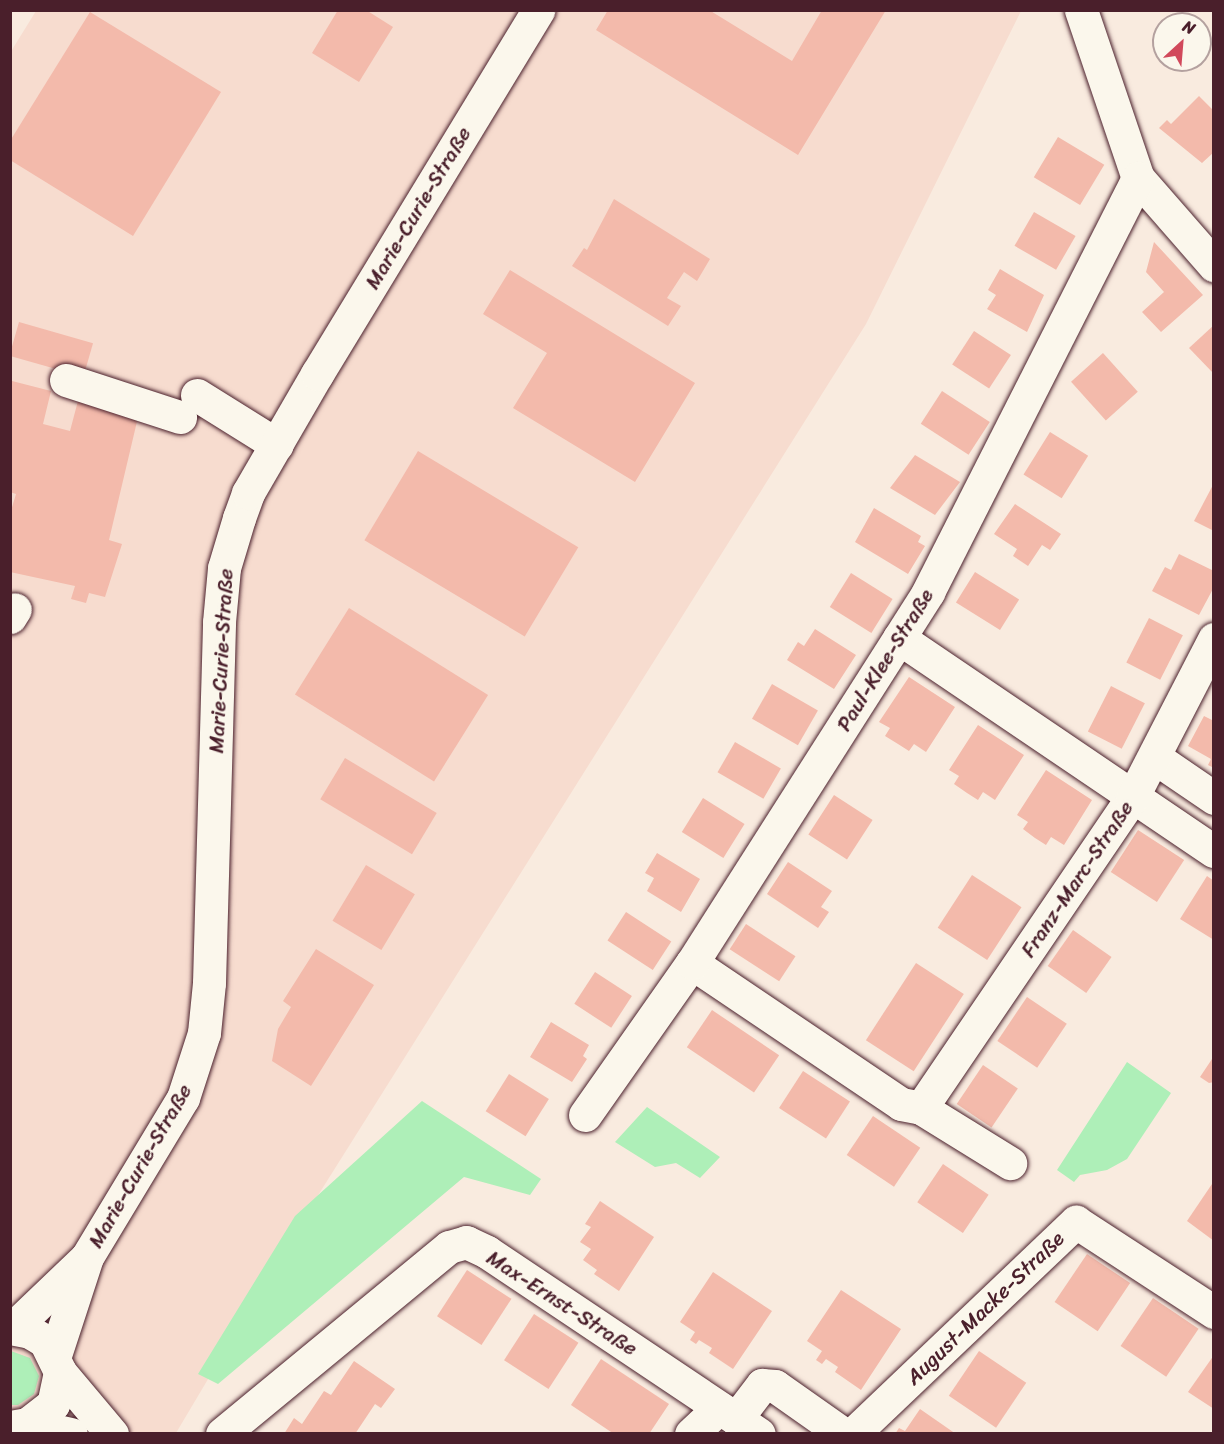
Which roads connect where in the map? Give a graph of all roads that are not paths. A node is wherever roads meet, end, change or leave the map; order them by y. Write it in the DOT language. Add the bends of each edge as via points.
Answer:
graph roads {
  1 [pos="538,10"];
  2 [pos="1081,10"];
  3 [pos="1138,178"];
  4 [pos="1214,265"];
  5 [pos="66,380"];
  6 [pos="276,445"];
  7 [pos="899,638"];
  8 [pos="1214,639"];
  9 [pos="1154,757"];
  10 [pos="1132,798"];
  11 [pos="1214,798"];
  12 [pos="1214,851"];
  13 [pos="692,963"];
  14 [pos="921,1108"];
  15 [pos="585,1115"];
  16 [pos="1010,1163"];
  17 [pos="87,1257"];
  18 [pos="1214,1312"];
  19 [pos="12,1328"];
  20 [pos="58,1364"];
  21 [pos="738,1420"];
  22 [pos="19,1425"];
  23 [pos="71,1434"];
  24 [pos="112,1434"];
  25 [pos="222,1434"];
  26 [pos="691,1434"];
  27 [pos="843,1434"];
  28 [pos="853,1434"];
  1 -- 6 [label="street, Marie-Curie-Straße"];
  2 -- 3 [label="street"];
  3 -- 4 [label="street"];
  3 -- 7 [label="street, Paul-Klee-Straße" via="1025,406 928,592"];
  5 -- 6 [label="street" via="188,406"];
  6 -- 17 [label="street, Marie-Curie-Straße" via="249,493 224,568 204,1033 183,1098"];
  7 -- 10 [label="street"];
  7 -- 13 [label="street, Paul-Klee-Straße"];
  8 -- 9 [label="street, Franz-Marc-Straße"];
  9 -- 10 [label="street, Franz-Marc-Straße"];
  9 -- 11 [label="street"];
  10 -- 12 [label="street"];
  10 -- 14 [label="street, Franz-Marc-Straße"];
  13 -- 14 [label="street" via="901,1104"];
  13 -- 15 [label="street, Paul-Klee-Straße"];
  14 -- 16 [label="street"];
  17 -- 19 [label="street, Marie-Curie-Straße"];
  17 -- 20 [label="street, Marie-Curie-Straße"];
  18 -- 28 [label="street, August-Macke-Straße" via="1076,1222"];
  19 -- 20 [label="street" via="45,1341"];
  20 -- 22 [label="street, Marie-Curie-Straße" via="53,1404"];
  20 -- 24 [label="street"];
  21 -- 25 [label="street, Max-Ernst-Straße" via="487,1252 466,1242 448,1247"];
  21 -- 26 [label="street"];
  21 -- 27 [label="street" via="762,1385 775,1386"];
  22 -- 23 [label="street"];
}
